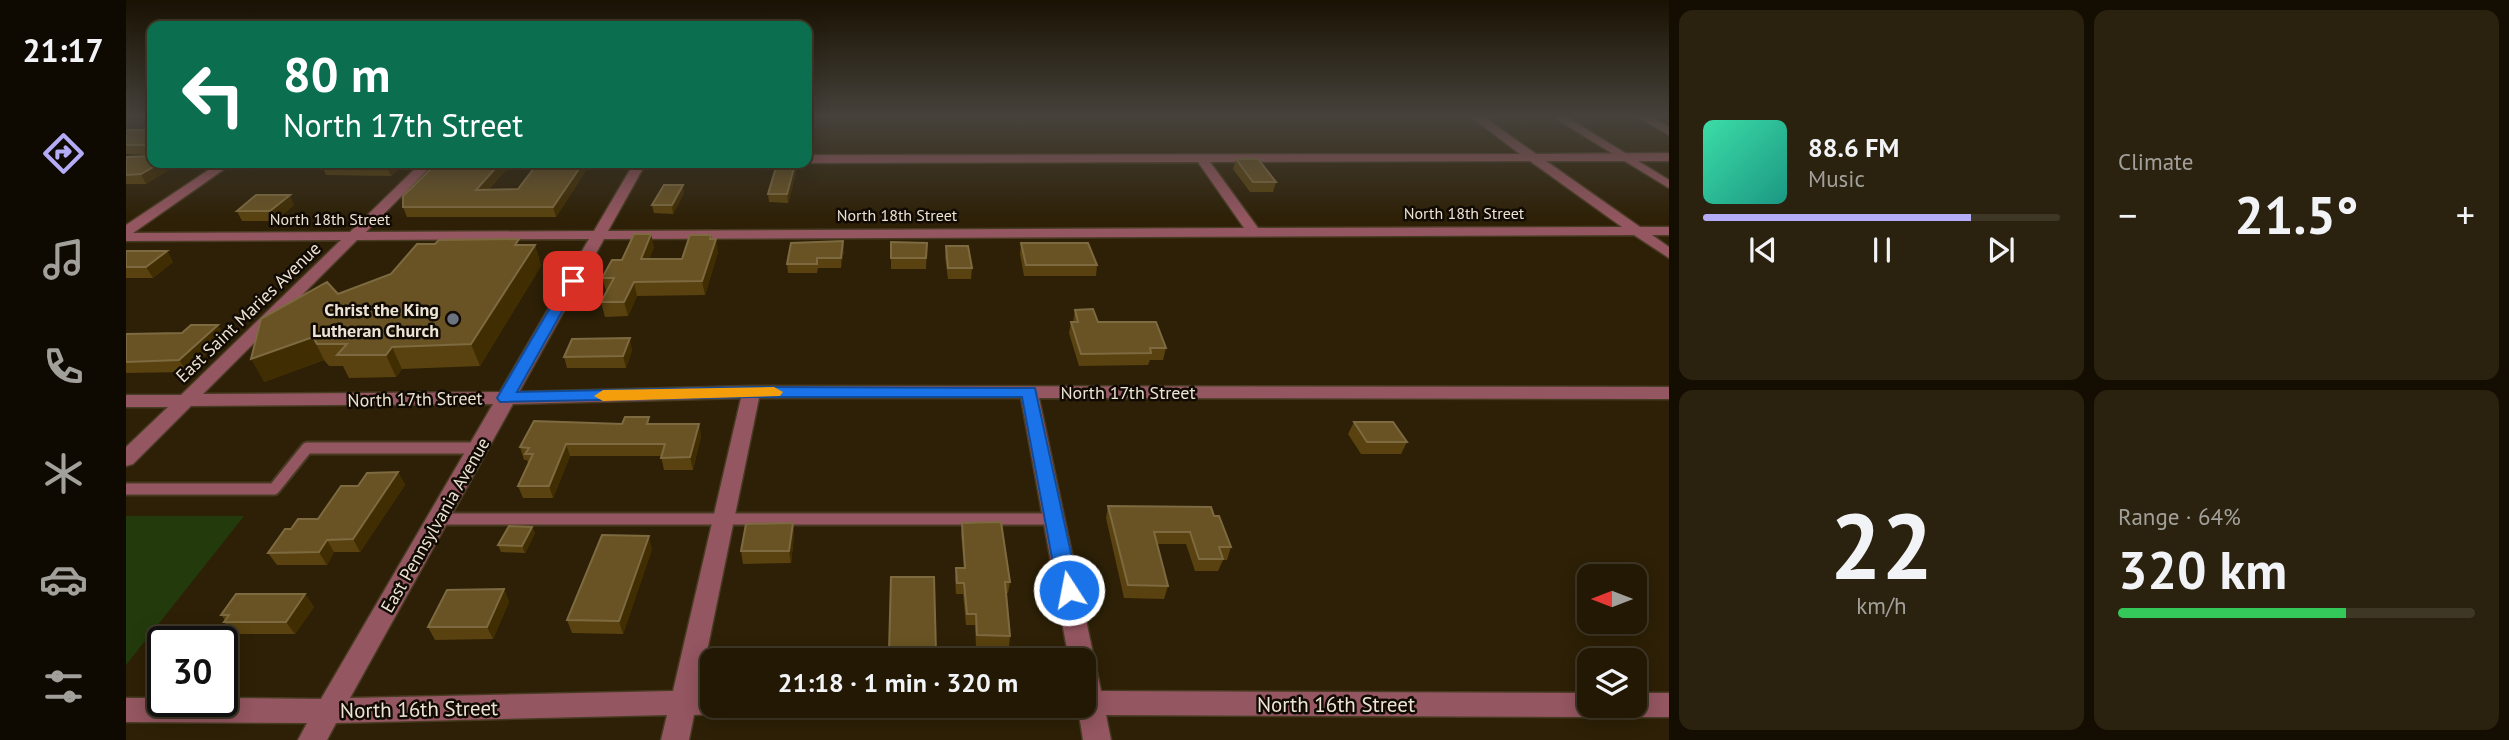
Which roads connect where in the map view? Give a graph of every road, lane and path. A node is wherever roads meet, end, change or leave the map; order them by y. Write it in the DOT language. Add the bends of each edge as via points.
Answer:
graph roads {
  1 [pos="1523,151"];
  2 [pos="1615,151"];
  3 [pos="1201,157"];
  4 [pos="1532,157"];
  5 [pos="1625,157"];
  6 [pos="1669,157"];
  7 [pos="812,159"];
  8 [pos="220,168"];
  9 [pos="423,168"];
  10 [pos="637,168"];
  11 [pos="1669,184"];
  12 [pos="1252,230"];
  13 [pos="1669,230"];
  14 [pos="126,231"];
  15 [pos="1636,231"];
  16 [pos="599,235"];
  17 [pos="353,236"];
  18 [pos="126,237"];
  19 [pos="1669,254"];
  20 [pos="751,392"];
  21 [pos="1029,392"];
  22 [pos="1669,393"];
  23 [pos="506,398"];
  24 [pos="126,401"];
  25 [pos="185,401"];
  26 [pos="479,448"];
  27 [pos="126,459"];
  28 [pos="126,489"];
  29 [pos="438,520"];
  30 [pos="722,520"];
  31 [pos="1055,520"];
  32 [pos="1080,648"];
  33 [pos="684,702"];
  34 [pos="700,702"];
  35 [pos="1096,704"];
  36 [pos="1577,705"];
  37 [pos="1647,705"];
  38 [pos="1669,705"];
  39 [pos="126,710"];
  40 [pos="329,711"];
  41 [pos="1091,718"];
  42 [pos="312,740"];
  43 [pos="675,740"];
  44 [pos="1097,740"];
  1 -- 4 [label="street"];
  2 -- 5 [label="lane"];
  3 -- 4 [label="street"];
  3 -- 7 [label="street"];
  3 -- 12 [label="street"];
  4 -- 5 [label="street"];
  4 -- 15 [label="street"];
  5 -- 6 [label="street"];
  5 -- 11 [label="lane"];
  8 -- 14 [label="street"];
  9 -- 17 [label="street, East Saint Maries Avenue"];
  10 -- 16 [label="street, East Pennsylvania Avenue"];
  12 -- 15 [label="street, North 18th Street"];
  12 -- 16 [label="street, North 18th Street"];
  13 -- 15 [label="street, North 18th Street"];
  15 -- 19 [label="street"];
  16 -- 17 [label="street, North 18th Street"];
  16 -- 23 [label="street, East Pennsylvania Avenue"];
  17 -- 18 [label="street, North 18th Street"];
  17 -- 25 [label="street, East Saint Maries Avenue"];
  20 -- 21 [label="street, North 17th Street"];
  20 -- 23 [label="street, North 17th Street"];
  20 -- 30 [label="street"];
  21 -- 22 [label="street, North 17th Street"];
  21 -- 31 [label="street"];
  23 -- 25 [label="street, North 17th Street"];
  23 -- 26 [label="street, East Pennsylvania Avenue"];
  24 -- 25 [label="street, North 17th Street"];
  25 -- 27 [label="street, East Saint Maries Avenue"];
  26 -- 28 [label="lane" via="307,448 274,489"];
  26 -- 29 [label="street, East Pennsylvania Avenue"];
  29 -- 30 [label="lane"];
  29 -- 40 [label="street, East Pennsylvania Avenue"];
  30 -- 31 [label="lane"];
  30 -- 33 [label="street"];
  31 -- 32 [label="street"];
  33 -- 34 [label="street, North 16th Street"];
  33 -- 40 [label="street, North 16th Street"];
  33 -- 43 [label="street"];
  35 -- 36 [label="street, North 16th Street"];
  37 -- 38 [label="street"];
  39 -- 40 [label="street, North 16th Street"];
  40 -- 42 [label="street, East Pennsylvania Avenue"];
  41 -- 44 [label="street"];
}
